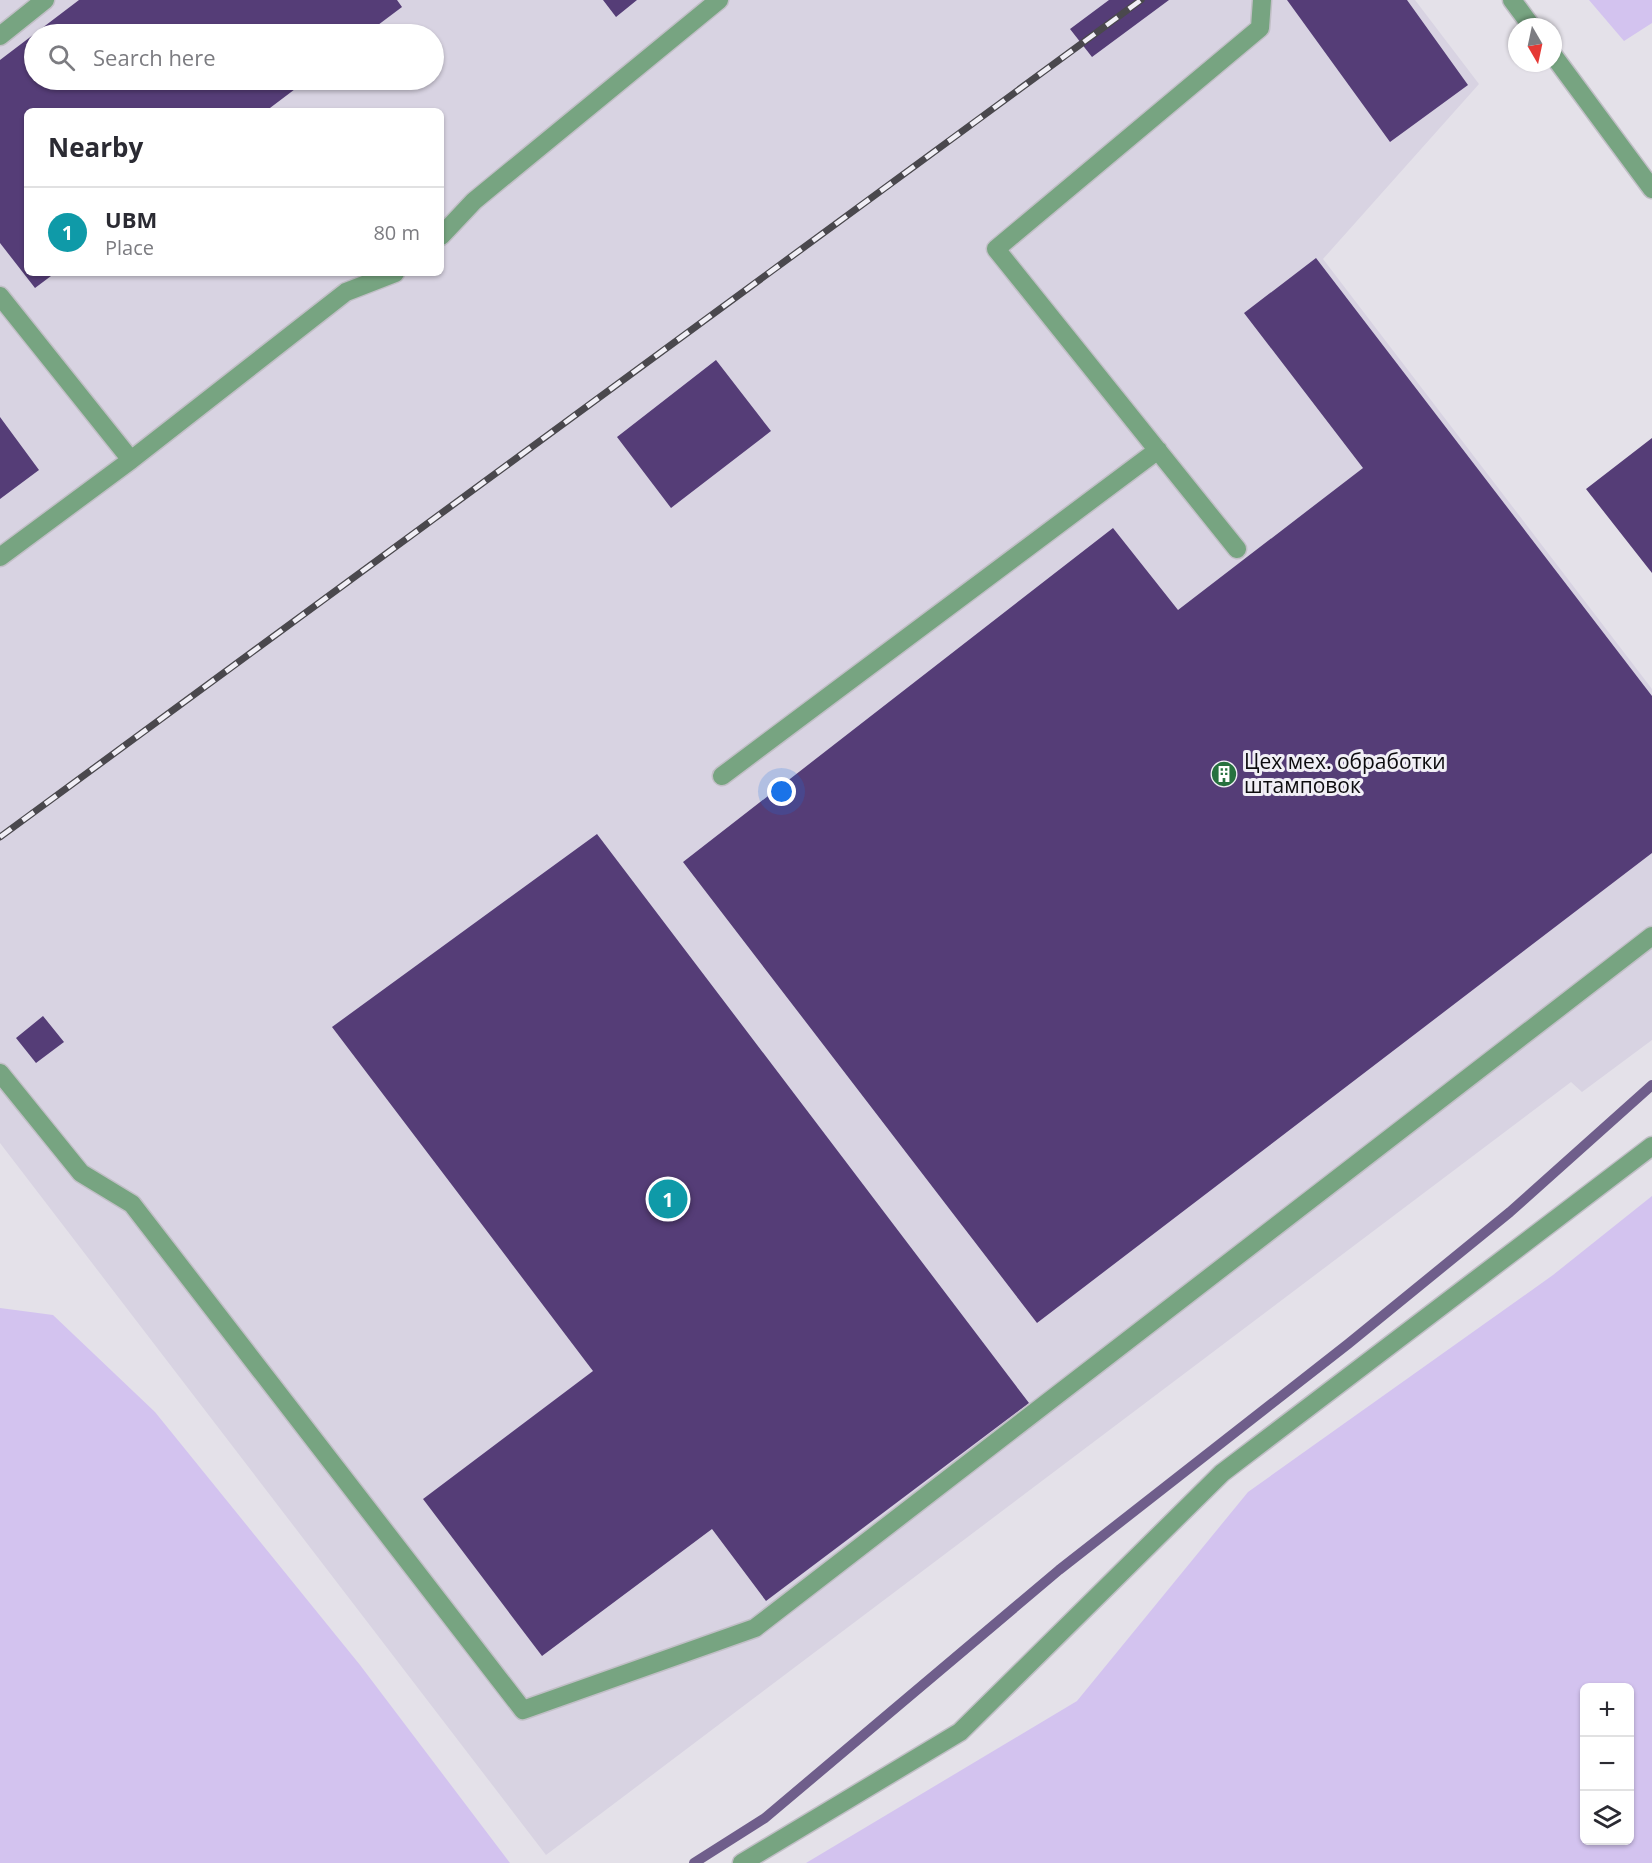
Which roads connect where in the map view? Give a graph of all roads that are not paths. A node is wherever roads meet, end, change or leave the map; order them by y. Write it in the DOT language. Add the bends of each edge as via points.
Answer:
graph roads {
  1 [pos="45,0"];
  2 [pos="719,0"];
  3 [pos="1262,0"];
  4 [pos="1512,0"];
  5 [pos="1525,18"];
  6 [pos="0,36"];
  7 [pos="1562,67"];
  8 [pos="1652,189"];
  9 [pos="444,233"];
  10 [pos="387,276"];
  11 [pos="0,296"];
  12 [pos="1158,450"];
  13 [pos="131,460"];
  14 [pos="1237,549"];
  15 [pos="0,557"];
  16 [pos="722,776"];
  17 [pos="1652,936"];
  18 [pos="0,1073"];
  19 [pos="1652,1146"];
  20 [pos="742,1863"];
  1 -- 6 [label="street"];
  2 -- 9 [label="street" via="474,201"];
  3 -- 12 [label="street" via="1260,28 996,249"];
  4 -- 5 [label="street"];
  7 -- 8 [label="street"];
  10 -- 13 [label="street" via="346,292"];
  11 -- 13 [label="street"];
  12 -- 14 [label="street"];
  12 -- 16 [label="street"];
  13 -- 15 [label="street"];
  17 -- 18 [label="street" via="755,1628 523,1710 132,1204 81,1173"];
  19 -- 20 [label="street" via="1222,1473 960,1732"];
}
